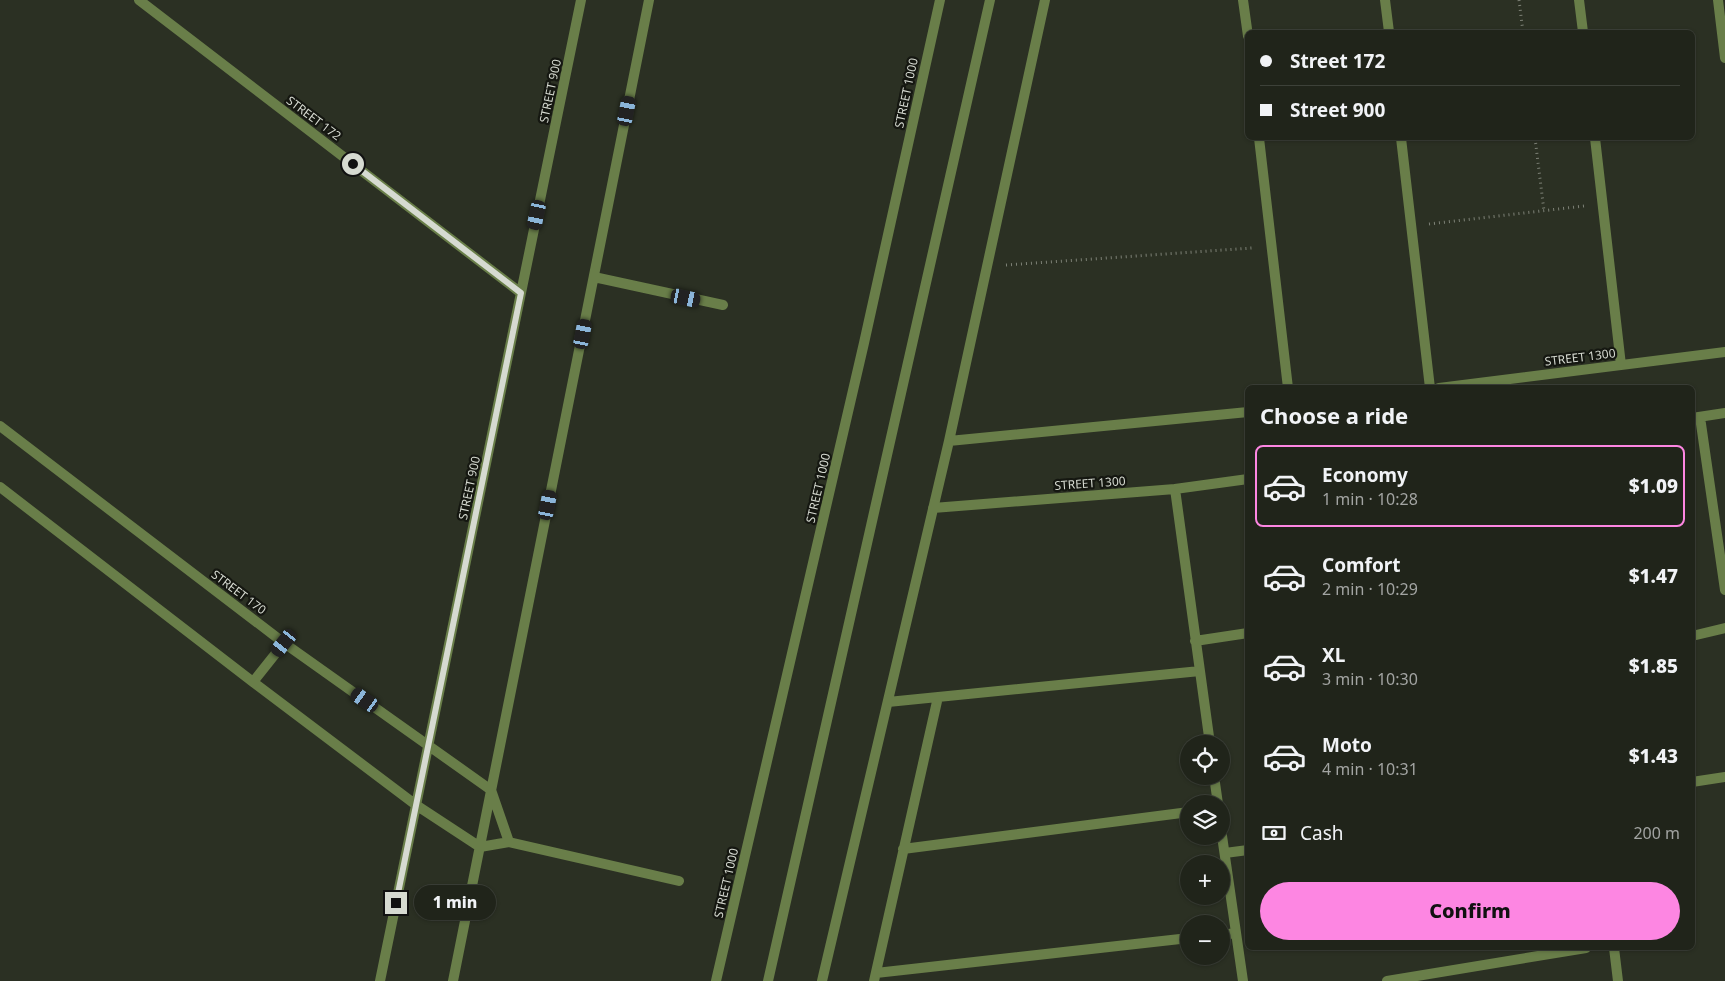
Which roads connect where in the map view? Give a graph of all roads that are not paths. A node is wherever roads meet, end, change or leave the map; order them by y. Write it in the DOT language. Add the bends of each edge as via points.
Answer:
graph roads {
  1 [pos="140,0"];
  2 [pos="581,0"];
  3 [pos="649,0"];
  4 [pos="940,0"];
  5 [pos="990,0"];
  6 [pos="1045,0"];
  7 [pos="1243,0"];
  8 [pos="1385,0"];
  9 [pos="1579,0"];
  10 [pos="1718,0"];
  11 [pos="1247,30"];
  12 [pos="1389,30"];
  13 [pos="1583,30"];
  14 [pos="1725,58"];
  15 [pos="1259,140"];
  16 [pos="1401,140"];
  17 [pos="1595,140"];
  18 [pos="594,277"];
  19 [pos="521,293"];
  20 [pos="723,306"];
  21 [pos="1725,352"];
  22 [pos="1622,365"];
  23 [pos="1288,385"];
  24 [pos="1430,385"];
  25 [pos="1462,385"];
  26 [pos="1245,412"];
  27 [pos="1725,413"];
  28 [pos="1696,417"];
  29 [pos="0,426"];
  30 [pos="949,441"];
  31 [pos="1245,479"];
  32 [pos="0,487"];
  33 [pos="1175,489"];
  34 [pos="933,508"];
  35 [pos="1725,584"];
  36 [pos="1725,628"];
  37 [pos="1245,633"];
  38 [pos="1695,635"];
  39 [pos="1195,641"];
  40 [pos="284,643"];
  41 [pos="1200,671"];
  42 [pos="253,682"];
  43 [pos="938,697"];
  44 [pos="888,702"];
  45 [pos="1209,735"];
  46 [pos="429,745"];
  47 [pos="1725,777"];
  48 [pos="1695,782"];
  49 [pos="491,790"];
  50 [pos="416,804"];
  51 [pos="1180,813"];
  52 [pos="509,842"];
  53 [pos="1224,845"];
  54 [pos="480,847"];
  55 [pos="903,849"];
  56 [pos="1245,850"];
  57 [pos="1225,853"];
  58 [pos="679,880"];
  59 [pos="1230,933"];
  60 [pos="1236,933"];
  61 [pos="1180,939"];
  62 [pos="1574,950"];
  63 [pos="1614,950"];
  64 [pos="875,977"];
  65 [pos="380,981"];
  66 [pos="453,981"];
  67 [pos="716,981"];
  68 [pos="768,981"];
  69 [pos="822,981"];
  70 [pos="1243,981"];
  71 [pos="1387,981"];
  72 [pos="1618,981"];
  1 -- 19 [label="street, STREET 172"];
  2 -- 19 [label="street, STREET 900"];
  3 -- 18 [label="street"];
  4 -- 67 [label="street, STREET 1000"];
  5 -- 68 [label="street"];
  6 -- 30 [label="street"];
  7 -- 11 [label="street"];
  8 -- 12 [label="street"];
  9 -- 13 [label="street"];
  10 -- 14 [label="street"];
  15 -- 23 [label="street"];
  16 -- 24 [label="street"];
  17 -- 22 [label="street"];
  18 -- 20 [label="street"];
  18 -- 49 [label="street"];
  19 -- 46 [label="street, STREET 900"];
  21 -- 22 [label="street, STREET 1300"];
  22 -- 25 [label="street, STREET 1300"];
  26 -- 30 [label="street"];
  27 -- 28 [label="street"];
  28 -- 35 [label="street"];
  29 -- 40 [label="street, STREET 170"];
  30 -- 34 [label="street"];
  31 -- 33 [label="street, STREET 1300"];
  32 -- 42 [label="street"];
  33 -- 34 [label="street, STREET 1300"];
  33 -- 39 [label="street"];
  34 -- 44 [label="street"];
  36 -- 38 [label="street"];
  37 -- 39 [label="street"];
  39 -- 41 [label="street"];
  40 -- 42 [label="street"];
  40 -- 46 [label="street, STREET 170"];
  41 -- 43 [label="street"];
  41 -- 45 [label="street"];
  42 -- 50 [label="street"];
  43 -- 44 [label="street"];
  43 -- 55 [label="street"];
  44 -- 69 [label="street"];
  46 -- 49 [label="street, STREET 170"];
  46 -- 50 [label="street, STREET 900"];
  47 -- 48 [label="street"];
  49 -- 52 [label="street"];
  49 -- 54 [label="street"];
  50 -- 54 [label="street"];
  50 -- 65 [label="street, STREET 900"];
  51 -- 55 [label="street"];
  52 -- 54 [label="street"];
  52 -- 58 [label="street"];
  53 -- 57 [label="street"];
  54 -- 66 [label="street"];
  55 -- 64 [label="street"];
  56 -- 57 [label="street"];
  57 -- 60 [label="street"];
  59 -- 60 [label="street"];
  60 -- 70 [label="street"];
  61 -- 64 [label="street"];
  62 -- 71 [label="street"];
  63 -- 72 [label="street"];
}
